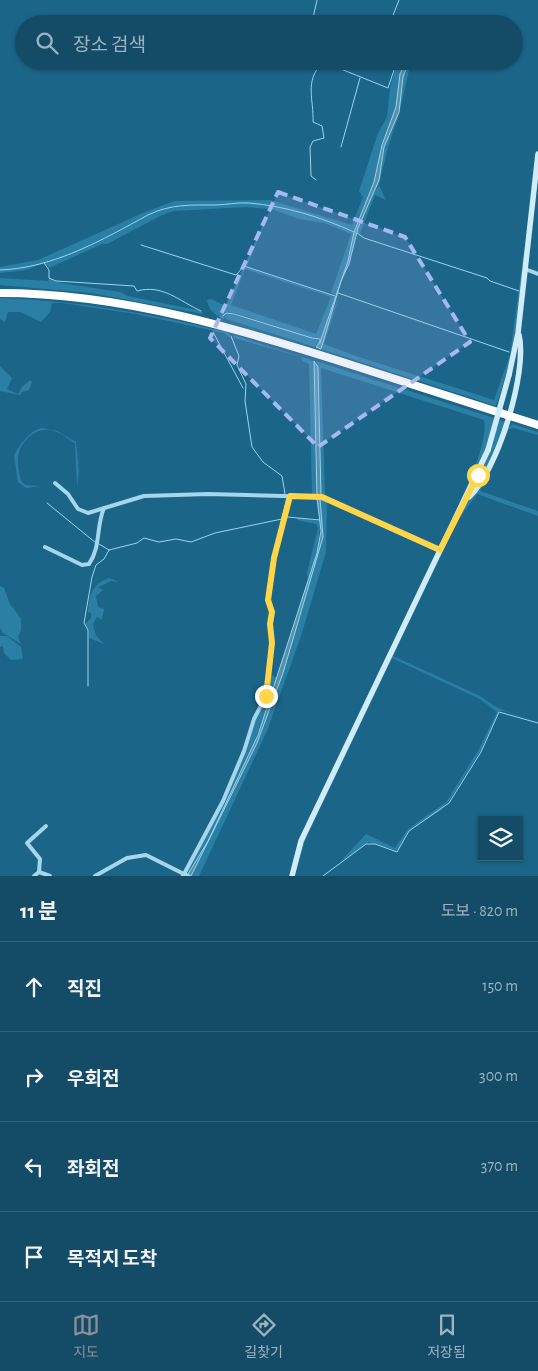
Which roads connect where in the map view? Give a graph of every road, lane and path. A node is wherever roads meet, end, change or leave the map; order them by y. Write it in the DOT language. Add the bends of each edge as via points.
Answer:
graph roads {
  1 [pos="538,154"];
  2 [pos="525,269"];
  3 [pos="538,274"];
  4 [pos="0,293"];
  5 [pos="518,333"];
  6 [pos="509,416"];
  7 [pos="538,425"];
  8 [pos="55,482"];
  9 [pos="290,496"];
  10 [pos="466,499"];
  11 [pos="104,508"];
  12 [pos="45,547"];
  13 [pos="440,550"];
  14 [pos="46,826"];
  15 [pos="39,872"];
  16 [pos="34,876"];
  17 [pos="50,876"];
  18 [pos="94,876"];
  19 [pos="185,876"];
  20 [pos="292,876"];
  1 -- 2 [label="street"];
  2 -- 3 [label="street"];
  2 -- 5 [label="street"];
  4 -- 6 [label="highway" via="63,297 153,310 223,326"];
  5 -- 6 [label="street" via="521,360"];
  5 -- 10 [label="street, bridge" via="510,375 488,450"];
  6 -- 7 [label="highway"];
  6 -- 10 [label="street" via="483,480"];
  8 -- 11 [label="street" via="80,511"];
  9 -- 11 [label="street" via="144,496"];
  9 -- 13 [label="street" via="322,497"];
  9 -- 19 [label="street" via="274,558 268,600 272,612 272,643 266,696 254,718 223,801"];
  10 -- 13 [label="street"];
  11 -- 12 [label="street" via="95,552 89,564 82,565"];
  13 -- 20 [label="street" via="300,841"];
  14 -- 15 [label="street" via="27,843 40,859"];
  15 -- 16 [label="street"];
  15 -- 17 [label="street"];
  18 -- 19 [label="street" via="139,855 152,857"];
}
